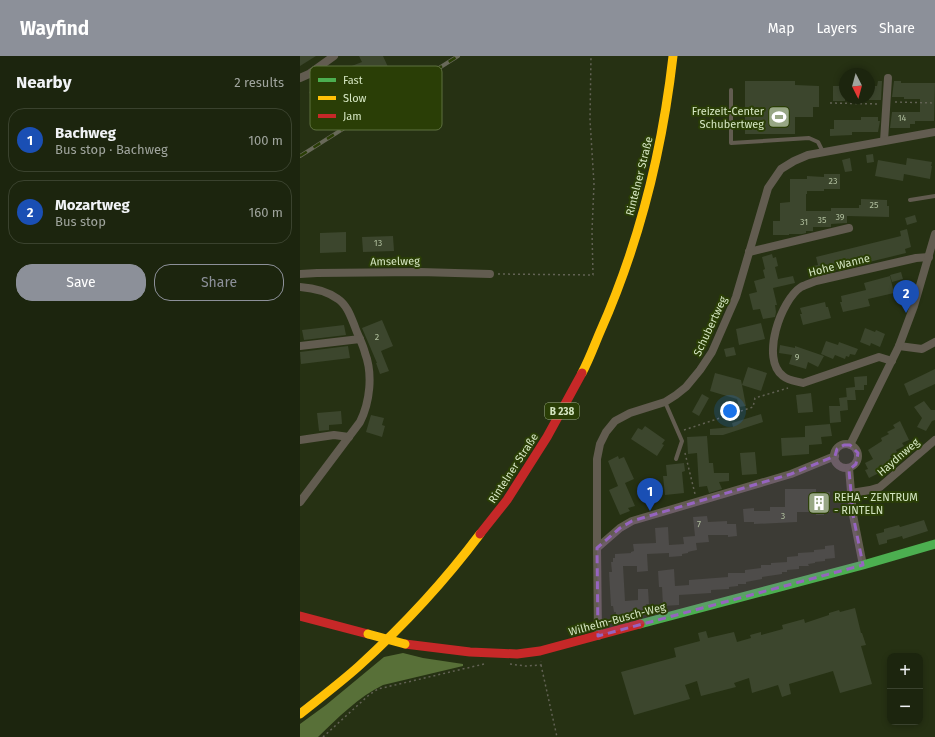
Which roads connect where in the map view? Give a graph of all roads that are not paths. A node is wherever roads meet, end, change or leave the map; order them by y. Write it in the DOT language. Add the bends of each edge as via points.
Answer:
graph roads {
  1 [pos="334,56"];
  2 [pos="673,56"];
  3 [pos="320,66"];
  4 [pos="310,73"];
  5 [pos="300,78"];
  6 [pos="888,78"];
  7 [pos="731,90"];
  8 [pos="935,132"];
  9 [pos="884,141"];
  10 [pos="823,152"];
  11 [pos="935,196"];
  12 [pos="910,200"];
  13 [pos="849,228"];
  14 [pos="935,236"];
  15 [pos="749,252"];
  16 [pos="929,257"];
  17 [pos="300,274"];
  18 [pos="490,274"];
  19 [pos="300,287"];
  20 [pos="360,340"];
  21 [pos="935,342"];
  22 [pos="300,346"];
  23 [pos="899,346"];
  24 [pos="892,361"];
  25 [pos="665,402"];
  26 [pos="349,437"];
  27 [pos="300,440"];
  28 [pos="935,440"];
  29 [pos="850,445"];
  30 [pos="835,456"];
  31 [pos="676,459"];
  32 [pos="849,468"];
  33 [pos="851,493"];
  34 [pos="300,502"];
  35 [pos="935,544"];
  36 [pos="596,548"];
  37 [pos="863,565"];
  38 [pos="300,616"];
  39 [pos="598,636"];
  40 [pos="300,714"];
  1 -- 3 [label="street"];
  2 -- 40 [label="main road, Rintelner Straße / B 238" via="660,144 632,249 598,340 560,416 515,489 485,532 451,573 364,662"];
  4 -- 5 [label="street"];
  6 -- 9 [label="street"];
  7 -- 10 [label="lane" via="731,143 809,138 818,142"];
  8 -- 9 [label="street, Schubertweg"];
  9 -- 10 [label="street, Schubertweg"];
  10 -- 15 [label="street, Schubertweg" via="794,161 775,176 768,188"];
  11 -- 12 [label="lane"];
  13 -- 15 [label="street"];
  14 -- 16 [label="street"];
  15 -- 25 [label="street, Schubertweg" via="736,297 712,352 686,387"];
  16 -- 23 [label="street"];
  16 -- 24 [label="street, Hohe Wanne" via="816,281 800,287 788,301 774,336 772,356 775,367 782,376 792,381 803,383 878,357"];
  17 -- 18 [label="street, Amselweg"];
  19 -- 20 [label="street" via="311,288 339,299 347,308"];
  20 -- 22 [label="street"];
  20 -- 26 [label="street" via="369,368 368,389 365,410"];
  21 -- 23 [label="street" via="922,349"];
  23 -- 24 [label="street"];
  24 -- 29 [label="street"];
  25 -- 31 [label="lane" via="682,441"];
  25 -- 36 [label="street, Schubertweg" via="630,414 616,422 606,432 600,444 597,459"];
  26 -- 27 [label="street" via="334,435"];
  26 -- 34 [label="street"];
  28 -- 33 [label="street, Haydnweg" via="880,487"];
  29 -- 30 [label="street" via="840,446"];
  29 -- 32 [label="street" via="858,453 858,459 856,464"];
  30 -- 32 [label="street" via="838,465"];
  30 -- 36 [label="street" via="790,474 632,522 620,528"];
  32 -- 33 [label="street"];
  33 -- 37 [label="street"];
  35 -- 37 [label="main road, Wilhelm-Busch-Weg"];
  36 -- 39 [label="street, Schubertweg"];
  37 -- 39 [label="main road, Wilhelm-Busch-Weg"];
  38 -- 39 [label="main road, Wilhelm-Busch-Weg, bridge" via="405,644 452,652 511,654 540,651"];
}
